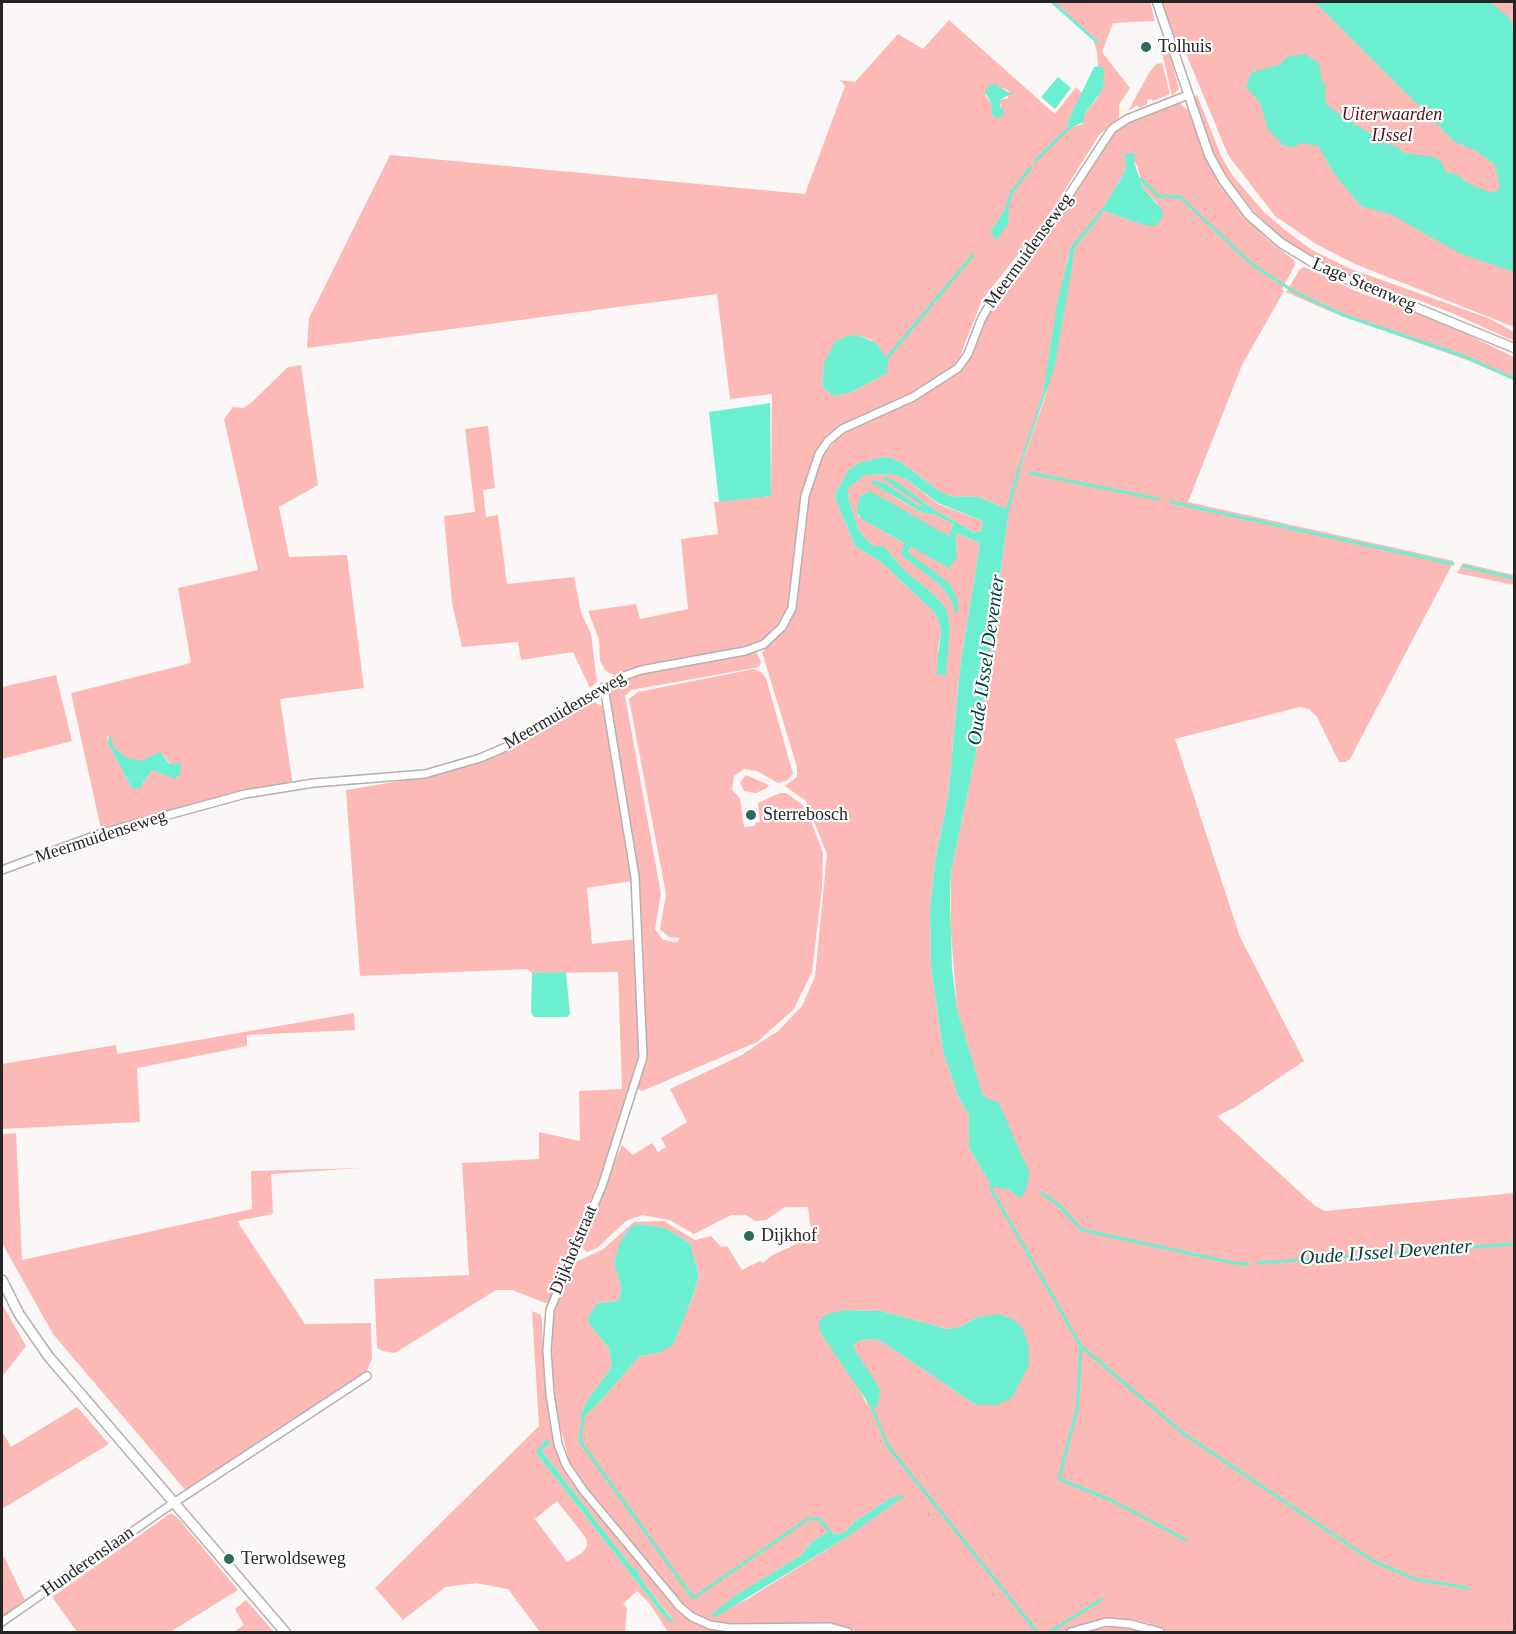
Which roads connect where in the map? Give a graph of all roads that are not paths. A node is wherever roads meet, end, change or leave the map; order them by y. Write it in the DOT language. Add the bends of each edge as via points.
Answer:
graph roads {
  1 [pos="1157,2"];
  2 [pos="1188,95"];
  3 [pos="1515,348"];
  4 [pos="604,687"];
  5 [pos="2,870"];
  6 [pos="2,1280"];
  7 [pos="367,1376"];
  8 [pos="174,1503"];
  9 [pos="2,1622"];
  10 [pos="285,1632"];
  11 [pos="848,1632"];
  12 [pos="1071,1632"];
  13 [pos="1160,1632"];
  1 -- 2 [label="street, Lage Steenweg"];
  2 -- 3 [label="street, Lage Steenweg" via="1209,155 1223,180 1249,215 1281,243 1325,270"];
  2 -- 4 [label="street, Meermuidenseweg" via="1127,119 1112,129 1042,236 992,300 958,368 913,397 842,429 828,441 819,454 805,496 792,608 774,636 759,647 641,670"];
  4 -- 5 [label="street, Meermuidenseweg" via="508,746 480,758 425,774 314,783 245,794 99,834"];
  4 -- 11 [label="street, Dijkhofstraat" via="634,877 644,1058 602,1186 550,1310 547,1351 558,1444 583,1490 692,1617 730,1628 830,1627"];
  6 -- 8 [label="main road" via="19,1314 49,1357"];
  7 -- 8 [label="street"];
  8 -- 9 [label="street, Hunderenslaan"];
  8 -- 10 [label="main road"];
  12 -- 13 [label="street" via="1106,1622 1130,1623"];
}
